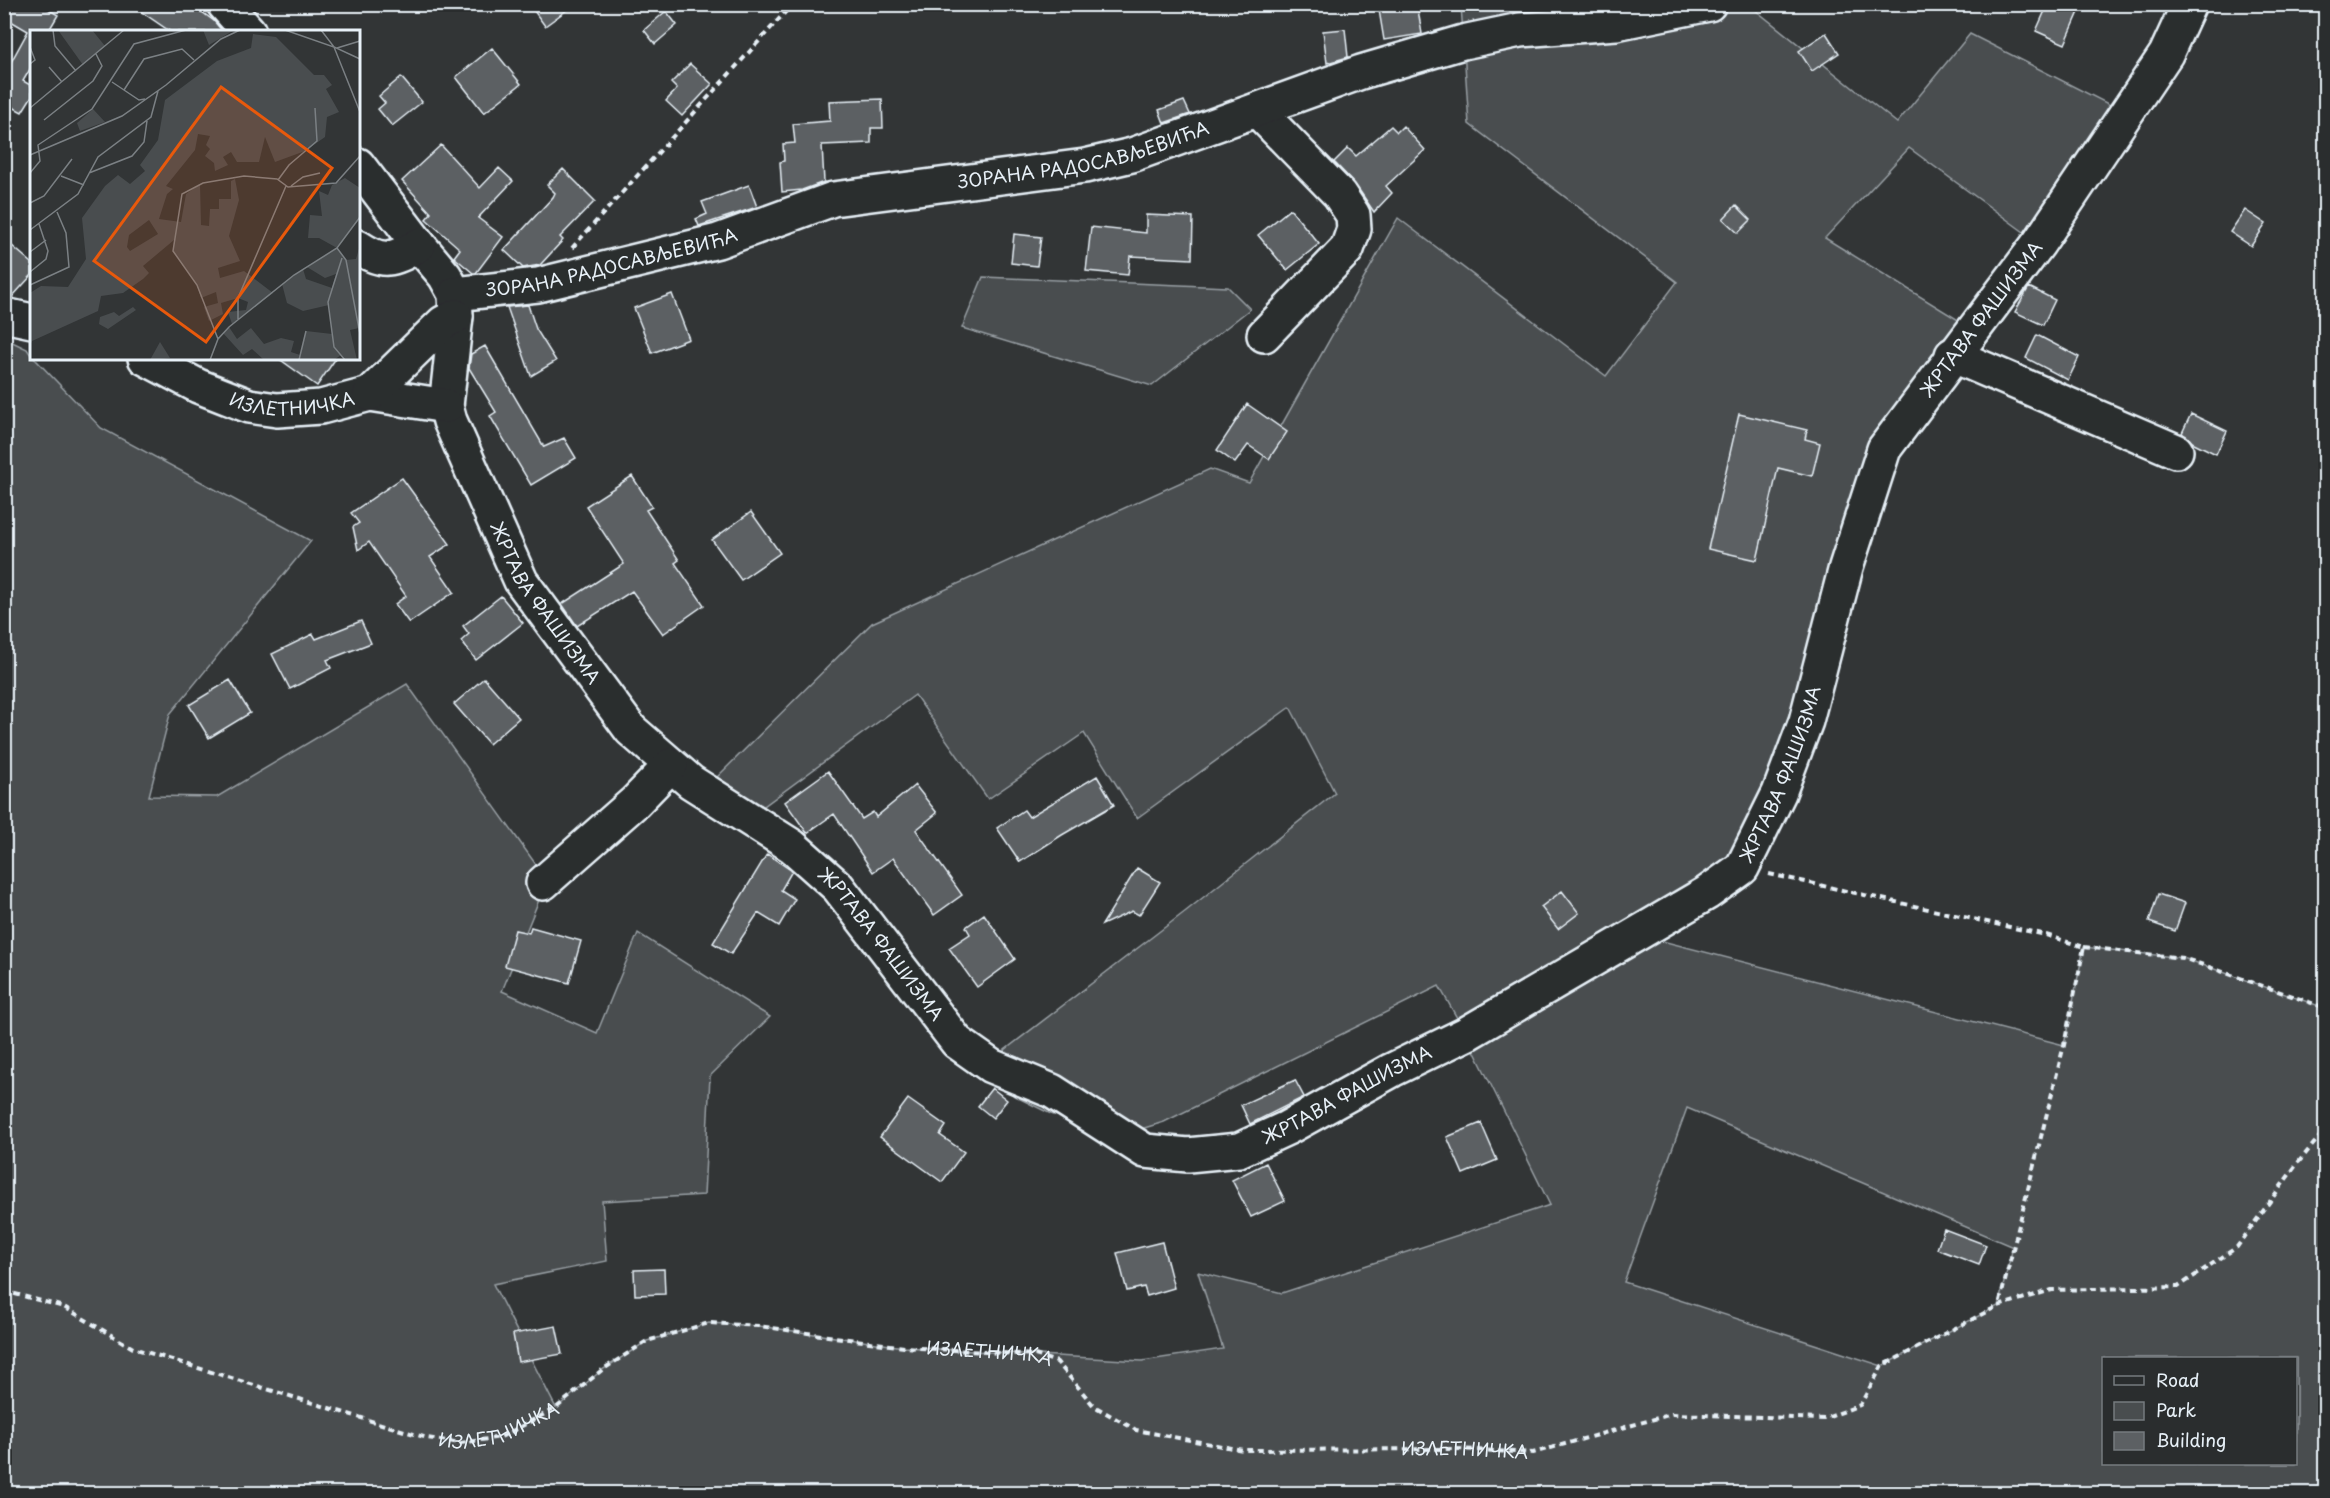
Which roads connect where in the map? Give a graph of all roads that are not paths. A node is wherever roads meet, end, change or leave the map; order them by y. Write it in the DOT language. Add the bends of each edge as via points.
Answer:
graph roads {
  1 [pos="224,4"];
  2 [pos="1709,4"];
  3 [pos="2189,4"];
  4 [pos="247,30"];
  5 [pos="1257,110"];
  6 [pos="360,168"];
  7 [pos="419,245"];
  8 [pos="360,248"];
  9 [pos="456,305"];
  10 [pos="4,315"];
  11 [pos="30,321"];
  12 [pos="1264,335"];
  13 [pos="1952,356"];
  14 [pos="149,360"];
  15 [pos="370,394"];
  16 [pos="446,406"];
  17 [pos="2176,451"];
  18 [pos="671,765"];
  19 [pos="543,883"];
  1 -- 4 [label="street"];
  2 -- 5 [label="street, ЗОРАНА РАДОСАВЉЕВИЋА" via="1616,23 1520,30 1462,42 1361,72"];
  3 -- 13 [label="street, ЖРТАВА ФАШИЗМА" via="2166,54 2039,243"];
  5 -- 9 [label="street, ЗОРАНА РАДОСАВЉЕВИЋА" via="1132,155 1094,164 833,199 718,241"];
  5 -- 12 [label="street" via="1339,194 1353,215 1354,230 1347,249"];
  6 -- 7 [label="street"];
  7 -- 8 [label="street" via="395,258 381,259"];
  7 -- 9 [label="street" via="445,276"];
  9 -- 15 [label="street" via="443,323"];
  9 -- 16 [label="street, ЖРТАВА ФАШИЗМА"];
  10 -- 11 [label="street"];
  13 -- 17 [label="street"];
  13 -- 18 [label="street, ЖРТАВА ФАШИЗМА" via="1884,449 1846,567 1806,721 1779,793 1742,868 1707,893 1466,1034 1239,1150 1188,1155 1145,1151 1052,1091 992,1066 957,1042 838,886 792,846"];
  14 -- 15 [label="street, ИЗЛЕТНИЧКА" via="198,386 249,406 277,410 321,407"];
  15 -- 16 [label="street, ИЗЛЕТНИЧКА"];
  16 -- 18 [label="street, ЖРТАВА ФАШИЗМА" via="521,581 631,730"];
  18 -- 19 [label="street"];
}
